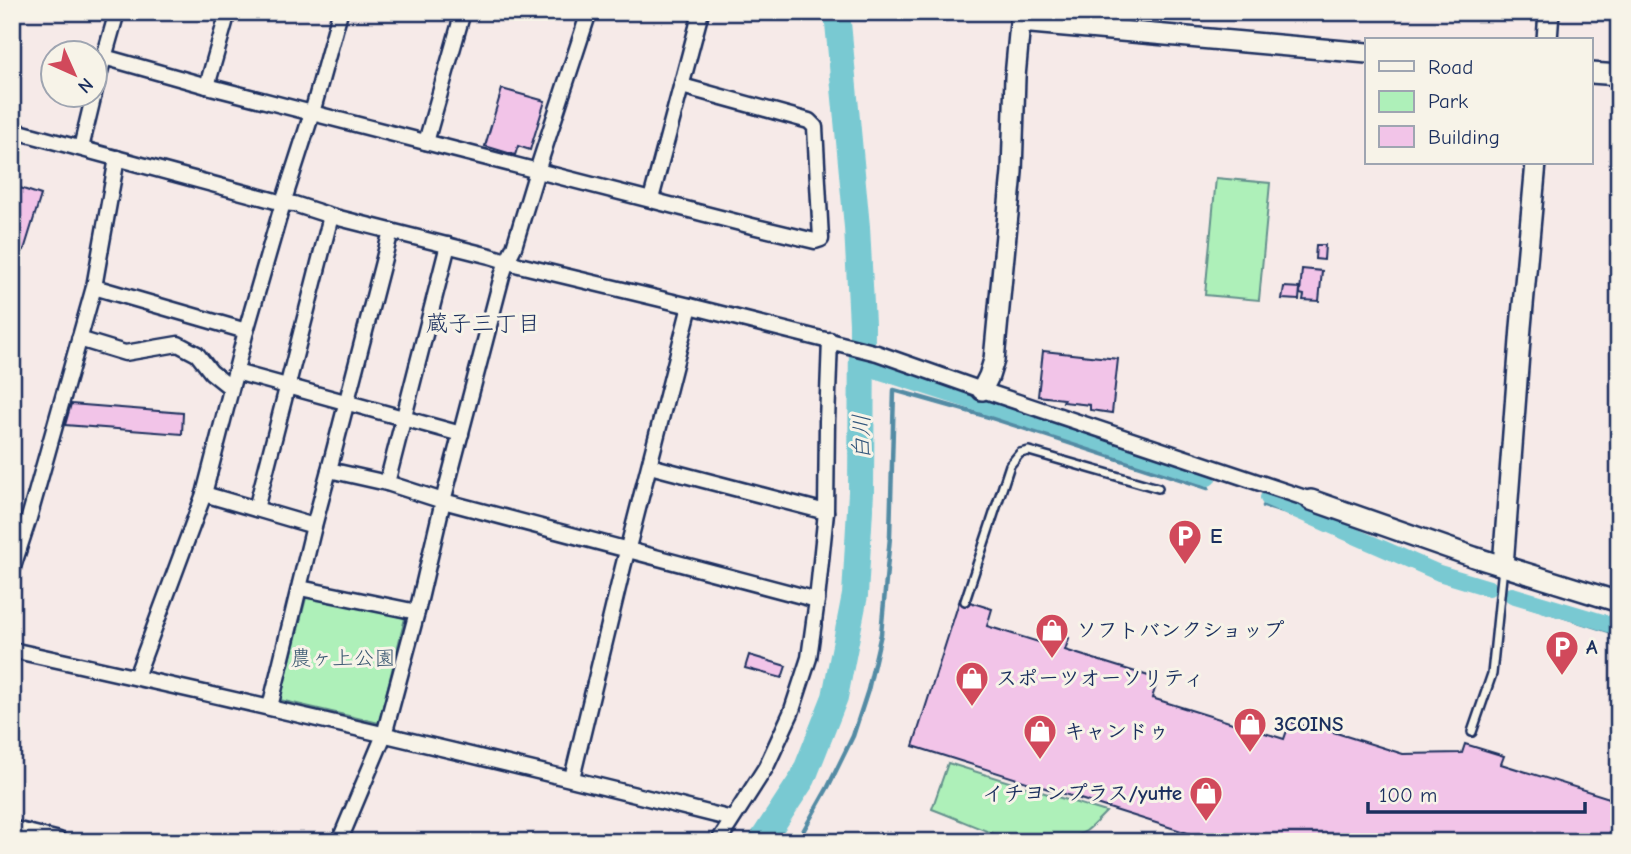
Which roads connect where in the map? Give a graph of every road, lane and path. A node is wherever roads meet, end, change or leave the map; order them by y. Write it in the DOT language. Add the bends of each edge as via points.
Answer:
graph roads {
  1 [pos="117,12"];
  2 [pos="229,12"];
  3 [pos="340,12"];
  4 [pos="463,12"];
  5 [pos="589,12"];
  6 [pos="701,12"];
  7 [pos="1549,12"];
  8 [pos="1024,20"];
  9 [pos="1547,38"];
  10 [pos="108,43"];
  11 [pos="1365,53"];
  12 [pos="108,58"];
  13 [pos="1592,73"];
  14 [pos="1619,75"];
  15 [pos="207,86"];
  16 [pos="682,86"];
  17 [pos="90,108"];
  18 [pos="312,113"];
  19 [pos="12,130"];
  20 [pos="426,142"];
  21 [pos="80,148"];
  22 [pos="117,158"];
  23 [pos="1536,164"];
  24 [pos="537,171"];
  25 [pos="651,199"];
  26 [pos="283,203"];
  27 [pos="331,216"];
  28 [pos="391,231"];
  29 [pos="448,245"];
  30 [pos="507,261"];
  31 [pos="94,287"];
  32 [pos="690,306"];
  33 [pos="246,331"];
  34 [pos="79,339"];
  35 [pos="837,342"];
  36 [pos="236,372"];
  37 [pos="288,386"];
  38 [pos="231,388"];
  39 [pos="982,390"];
  40 [pos="346,403"];
  41 [pos="403,418"];
  42 [pos="461,433"];
  43 [pos="650,466"];
  44 [pos="330,470"];
  45 [pos="387,483"];
  46 [pos="1158,488"];
  47 [pos="204,494"];
  48 [pos="1311,500"];
  49 [pos="443,501"];
  50 [pos="256,509"];
  51 [pos="825,512"];
  52 [pos="314,526"];
  53 [pos="628,549"];
  54 [pos="1503,566"];
  55 [pos="12,570"];
  56 [pos="300,588"];
  57 [pos="817,600"];
  58 [pos="965,601"];
  59 [pos="1619,602"];
  60 [pos="417,612"];
  61 [pos="12,650"];
  62 [pos="136,677"];
  63 [pos="270,707"];
  64 [pos="1472,732"];
  65 [pos="384,735"];
  66 [pos="572,778"];
  67 [pos="732,819"];
  68 [pos="12,831"];
  69 [pos="57,842"];
  70 [pos="339,842"];
  71 [pos="718,842"];
  1 -- 10 [label="street"];
  2 -- 15 [label="street"];
  3 -- 18 [label="street"];
  4 -- 20 [label="street"];
  5 -- 24 [label="street"];
  6 -- 16 [label="street"];
  7 -- 9 [label="street"];
  8 -- 11 [label="street"];
  8 -- 39 [label="street" via="1015,77 1012,172 994,360"];
  12 -- 15 [label="street"];
  13 -- 14 [label="street"];
  15 -- 18 [label="street"];
  16 -- 25 [label="street"];
  16 -- 25 [label="street" via="809,121 815,127 821,239"];
  17 -- 21 [label="street"];
  18 -- 20 [label="street"];
  18 -- 26 [label="street"];
  19 -- 21 [label="street"];
  20 -- 24 [label="street"];
  21 -- 22 [label="street"];
  22 -- 26 [label="street"];
  22 -- 31 [label="street"];
  23 -- 54 [label="street"];
  24 -- 25 [label="street"];
  24 -- 30 [label="street"];
  26 -- 27 [label="street"];
  26 -- 33 [label="street"];
  27 -- 28 [label="street"];
  27 -- 37 [label="street"];
  28 -- 29 [label="street"];
  28 -- 40 [label="street"];
  29 -- 30 [label="street"];
  29 -- 41 [label="street"];
  30 -- 32 [label="street"];
  30 -- 42 [label="street"];
  31 -- 33 [label="street"];
  31 -- 34 [label="street"];
  32 -- 35 [label="street"];
  32 -- 43 [label="street"];
  33 -- 36 [label="street"];
  34 -- 38 [label="street" via="125,353 178,344 197,354"];
  34 -- 55 [label="street"];
  35 -- 39 [label="street"];
  35 -- 51 [label="street" via="827,421"];
  36 -- 37 [label="street"];
  36 -- 38 [label="street"];
  37 -- 40 [label="street"];
  37 -- 50 [label="street"];
  38 -- 47 [label="street"];
  39 -- 48 [label="street"];
  40 -- 41 [label="street"];
  40 -- 44 [label="street"];
  41 -- 42 [label="street"];
  41 -- 45 [label="street"];
  42 -- 49 [label="street"];
  43 -- 51 [label="street"];
  43 -- 53 [label="street"];
  44 -- 45 [label="street"];
  44 -- 52 [label="street"];
  45 -- 49 [label="street"];
  46 -- 58 [label="lane" via="1029,451 1020,453 1010,465"];
  47 -- 50 [label="street"];
  47 -- 62 [label="street"];
  48 -- 54 [label="street"];
  49 -- 53 [label="street"];
  49 -- 60 [label="street"];
  50 -- 52 [label="street"];
  51 -- 57 [label="street"];
  52 -- 56 [label="street"];
  53 -- 57 [label="street"];
  53 -- 66 [label="street"];
  54 -- 59 [label="street"];
  54 -- 64 [label="lane" via="1493,674"];
  56 -- 60 [label="street"];
  56 -- 63 [label="street"];
  57 -- 67 [label="street" via="809,658 791,713 766,767"];
  60 -- 65 [label="street"];
  61 -- 62 [label="street"];
  62 -- 63 [label="street"];
  63 -- 65 [label="street"];
  65 -- 66 [label="street"];
  65 -- 70 [label="street"];
  66 -- 67 [label="street"];
  67 -- 71 [label="street"];
  68 -- 69 [label="street"];
}
